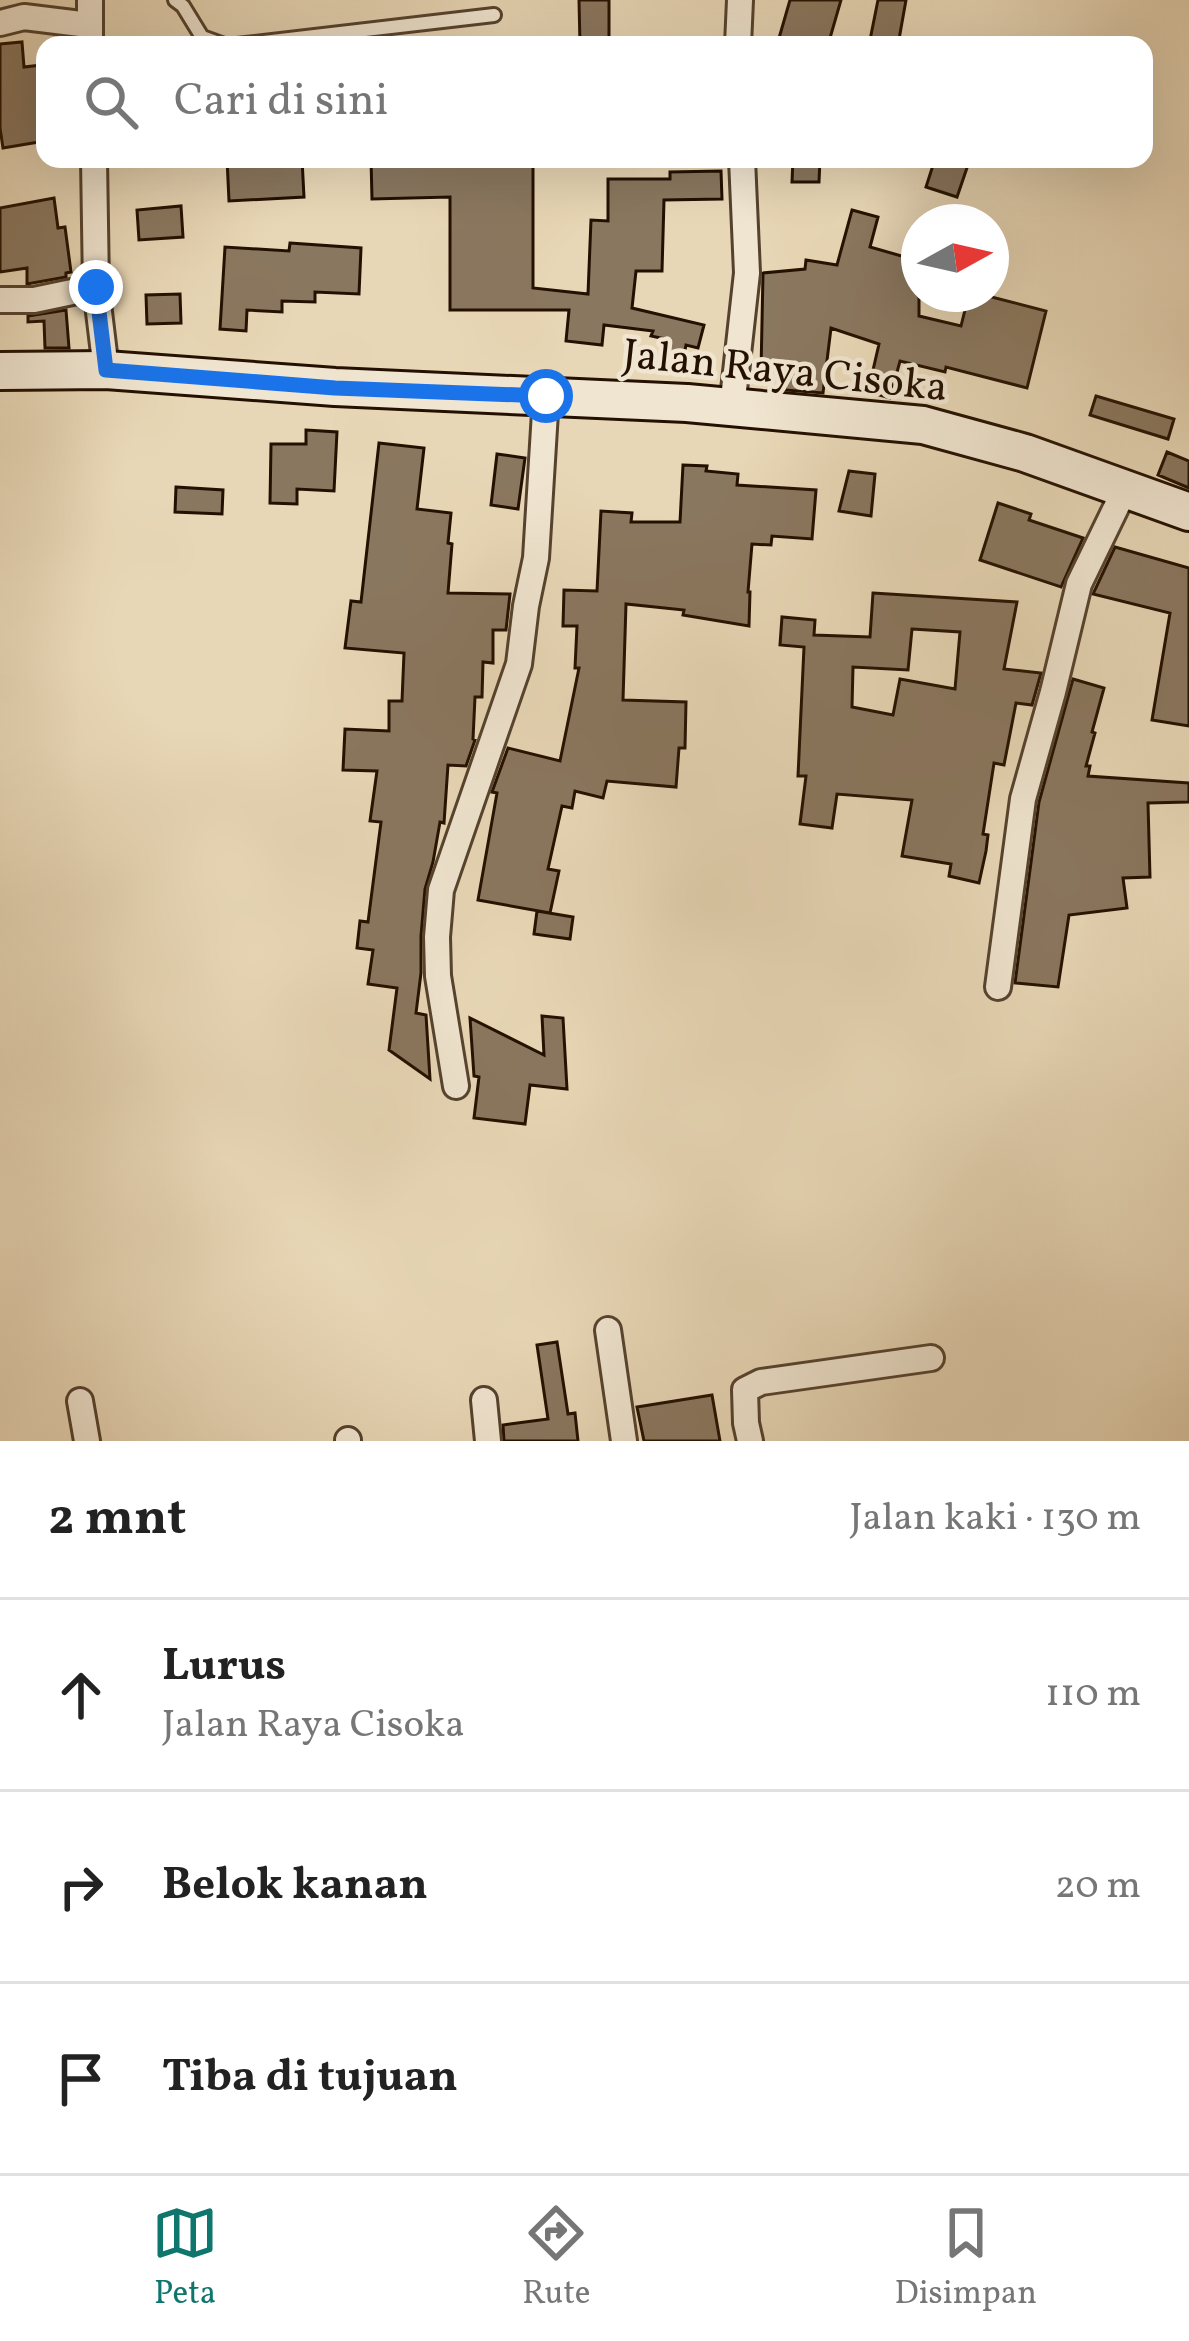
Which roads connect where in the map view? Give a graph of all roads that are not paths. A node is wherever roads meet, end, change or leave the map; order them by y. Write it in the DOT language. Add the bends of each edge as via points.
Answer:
graph roads {
  1 [pos="176,0"];
  2 [pos="740,0"];
  3 [pos="494,15"];
  4 [pos="0,23"];
  5 [pos="90,23"];
  6 [pos="201,36"];
  7 [pos="314,36"];
  8 [pos="738,36"];
  9 [pos="94,168"];
  10 [pos="742,168"];
  11 [pos="96,287"];
  12 [pos="0,300"];
  13 [pos="106,370"];
  14 [pos="0,371"];
  15 [pos="546,396"];
  16 [pos="732,408"];
  17 [pos="1125,488"];
  18 [pos="1189,512"];
  19 [pos="998,988"];
  20 [pos="456,1086"];
  21 [pos="608,1330"];
  22 [pos="931,1358"];
  23 [pos="484,1400"];
  24 [pos="80,1401"];
  25 [pos="87,1441"];
  26 [pos="488,1441"];
  27 [pos="624,1441"];
  28 [pos="749,1441"];
  1 -- 6 [label="lane"];
  2 -- 8 [label="street"];
  3 -- 7 [label="lane"];
  4 -- 5 [label="street"];
  9 -- 11 [label="street"];
  10 -- 16 [label="street" via="747,273"];
  11 -- 12 [label="street"];
  11 -- 13 [label="street"];
  13 -- 14 [label="street, Jalan Raya Cisoka"];
  13 -- 15 [label="street, Jalan Raya Cisoka"];
  15 -- 16 [label="street, Jalan Raya Cisoka"];
  15 -- 20 [label="street" via="536,558 519,664 441,890 438,976"];
  16 -- 17 [label="street, Jalan Raya Cisoka" via="922,425"];
  17 -- 18 [label="street, Jalan Raya Cisoka"];
  17 -- 19 [label="street" via="1079,584 1023,799"];
  21 -- 27 [label="street"];
  22 -- 28 [label="street" via="761,1382 746,1390"];
  23 -- 26 [label="street"];
  24 -- 25 [label="street"];
}
